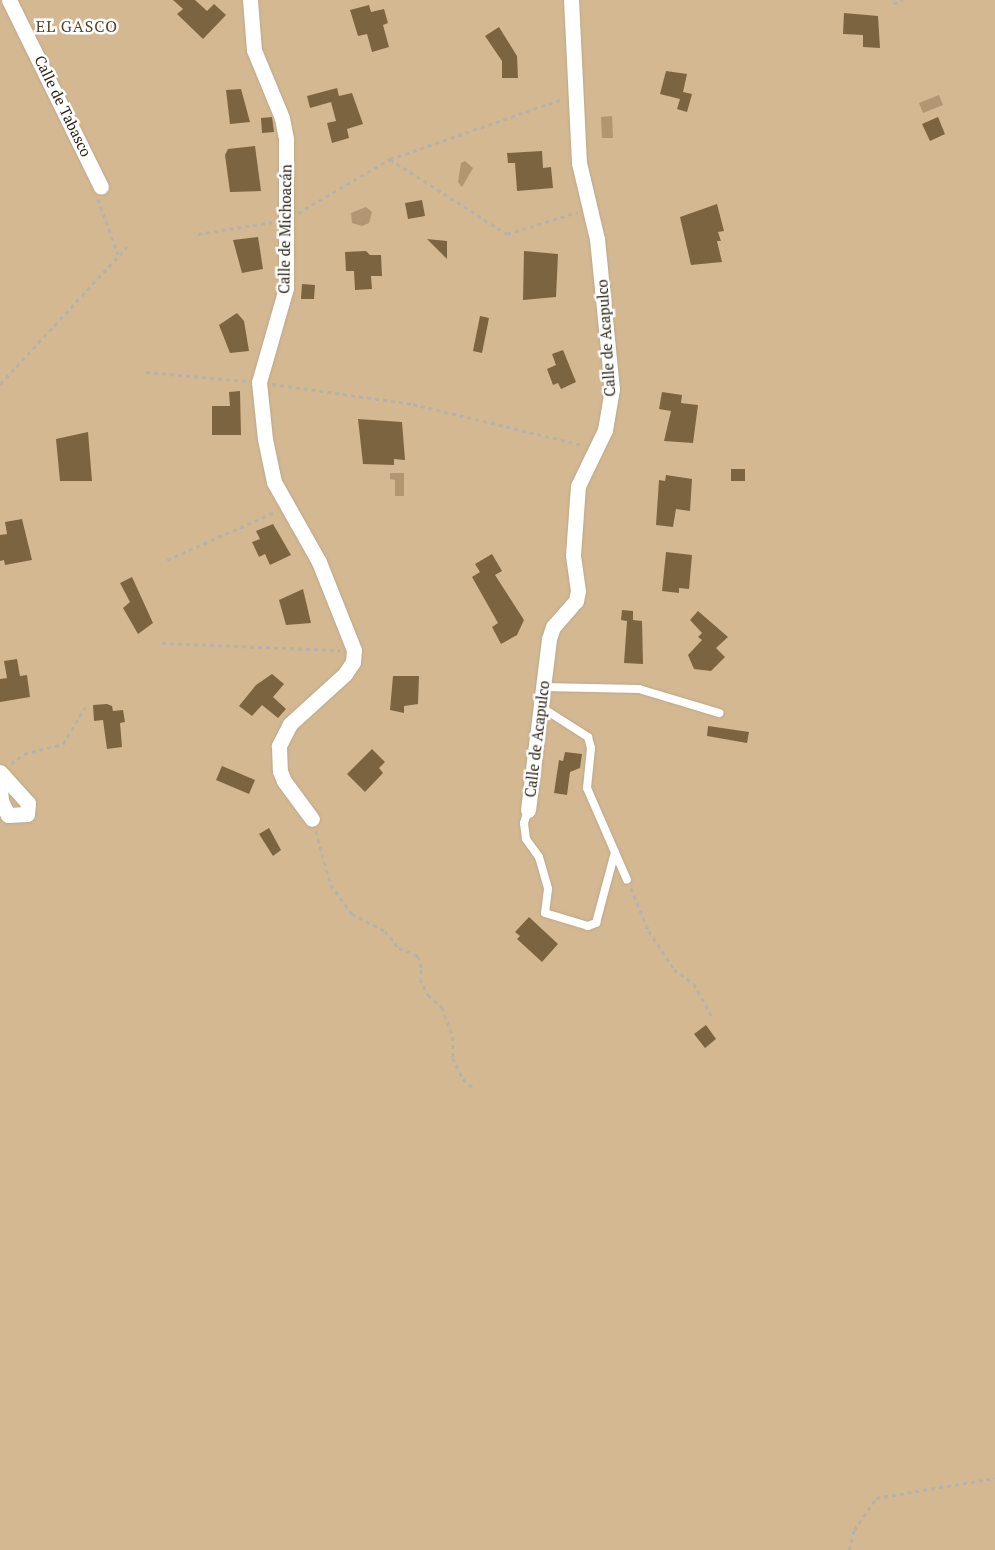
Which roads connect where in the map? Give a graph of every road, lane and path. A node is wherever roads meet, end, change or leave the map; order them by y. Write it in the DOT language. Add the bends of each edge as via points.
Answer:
graph roads {
  1 [pos="8,0"];
  2 [pos="250,0"];
  3 [pos="571,0"];
  4 [pos="902,0"];
  5 [pos="893,4"];
  6 [pos="573,95"];
  7 [pos="390,159"];
  8 [pos="101,187"];
  9 [pos="590,208"];
  10 [pos="288,220"];
  11 [pos="198,234"];
  12 [pos="127,247"];
  13 [pos="118,254"];
  14 [pos="146,372"];
  15 [pos="259,382"];
  16 [pos="0,384"];
  17 [pos="596,448"];
  18 [pos="288,506"];
  19 [pos="167,560"];
  20 [pos="162,643"];
  21 [pos="354,650"];
  22 [pos="543,687"];
  23 [pos="85,707"];
  24 [pos="540,707"];
  25 [pos="719,714"];
  26 [pos="2,779"];
  27 [pos="528,810"];
  28 [pos="312,819"];
  29 [pos="615,852"];
  30 [pos="627,880"];
  31 [pos="713,1018"];
  32 [pos="474,1089"];
  33 [pos="995,1478"];
  34 [pos="849,1550"];
  1 -- 8 [label="street, Calle de Tabasco"];
  2 -- 10 [label="street, Calle de Michoacán" via="254,50 282,118 286,139"];
  3 -- 6 [label="street, Calle de Acapulco"];
  4 -- 5 [label="path"];
  6 -- 7 [label="path"];
  6 -- 9 [label="street, Calle de Acapulco" via="579,163"];
  7 -- 9 [label="path" via="507,234"];
  7 -- 10 [label="path"];
  8 -- 13 [label="path" via="96,193"];
  9 -- 17 [label="street, Calle de Acapulco" via="606,310 612,389 605,430"];
  10 -- 11 [label="path"];
  10 -- 15 [label="street, Calle de Michoacán" via="286,288"];
  12 -- 13 [label="path"];
  13 -- 16 [label="path"];
  14 -- 15 [label="path"];
  15 -- 17 [label="path" via="413,404"];
  15 -- 18 [label="street, Calle de Michoacán" via="270,467"];
  17 -- 22 [label="street, Calle de Acapulco" via="578,486 573,526 576,601 553,628"];
  18 -- 19 [label="path"];
  18 -- 21 [label="street, Calle de Michoacán" via="319,562"];
  20 -- 21 [label="path"];
  21 -- 28 [label="street" via="353,662 345,674 290,724 278,746 282,776"];
  22 -- 24 [label="street, Calle de Acapulco"];
  22 -- 25 [label="lane" via="639,689"];
  23 -- 26 [label="path" via="63,744 15,758"];
  24 -- 27 [label="street, Calle de Acapulco"];
  24 -- 29 [label="lane" via="588,737 591,748 586,788"];
  27 -- 29 [label="lane" via="524,823 526,839 539,857 548,889 545,912 588,926 596,923"];
  28 -- 32 [label="path" via="331,885 352,914 385,931 399,948 418,956 422,970 420,979 428,995 442,1007 453,1037 453,1058 463,1079"];
  29 -- 30 [label="lane"];
  30 -- 31 [label="path" via="649,931 674,969 694,984"];
  33 -- 34 [label="path" via="876,1498 854,1530"];
}
